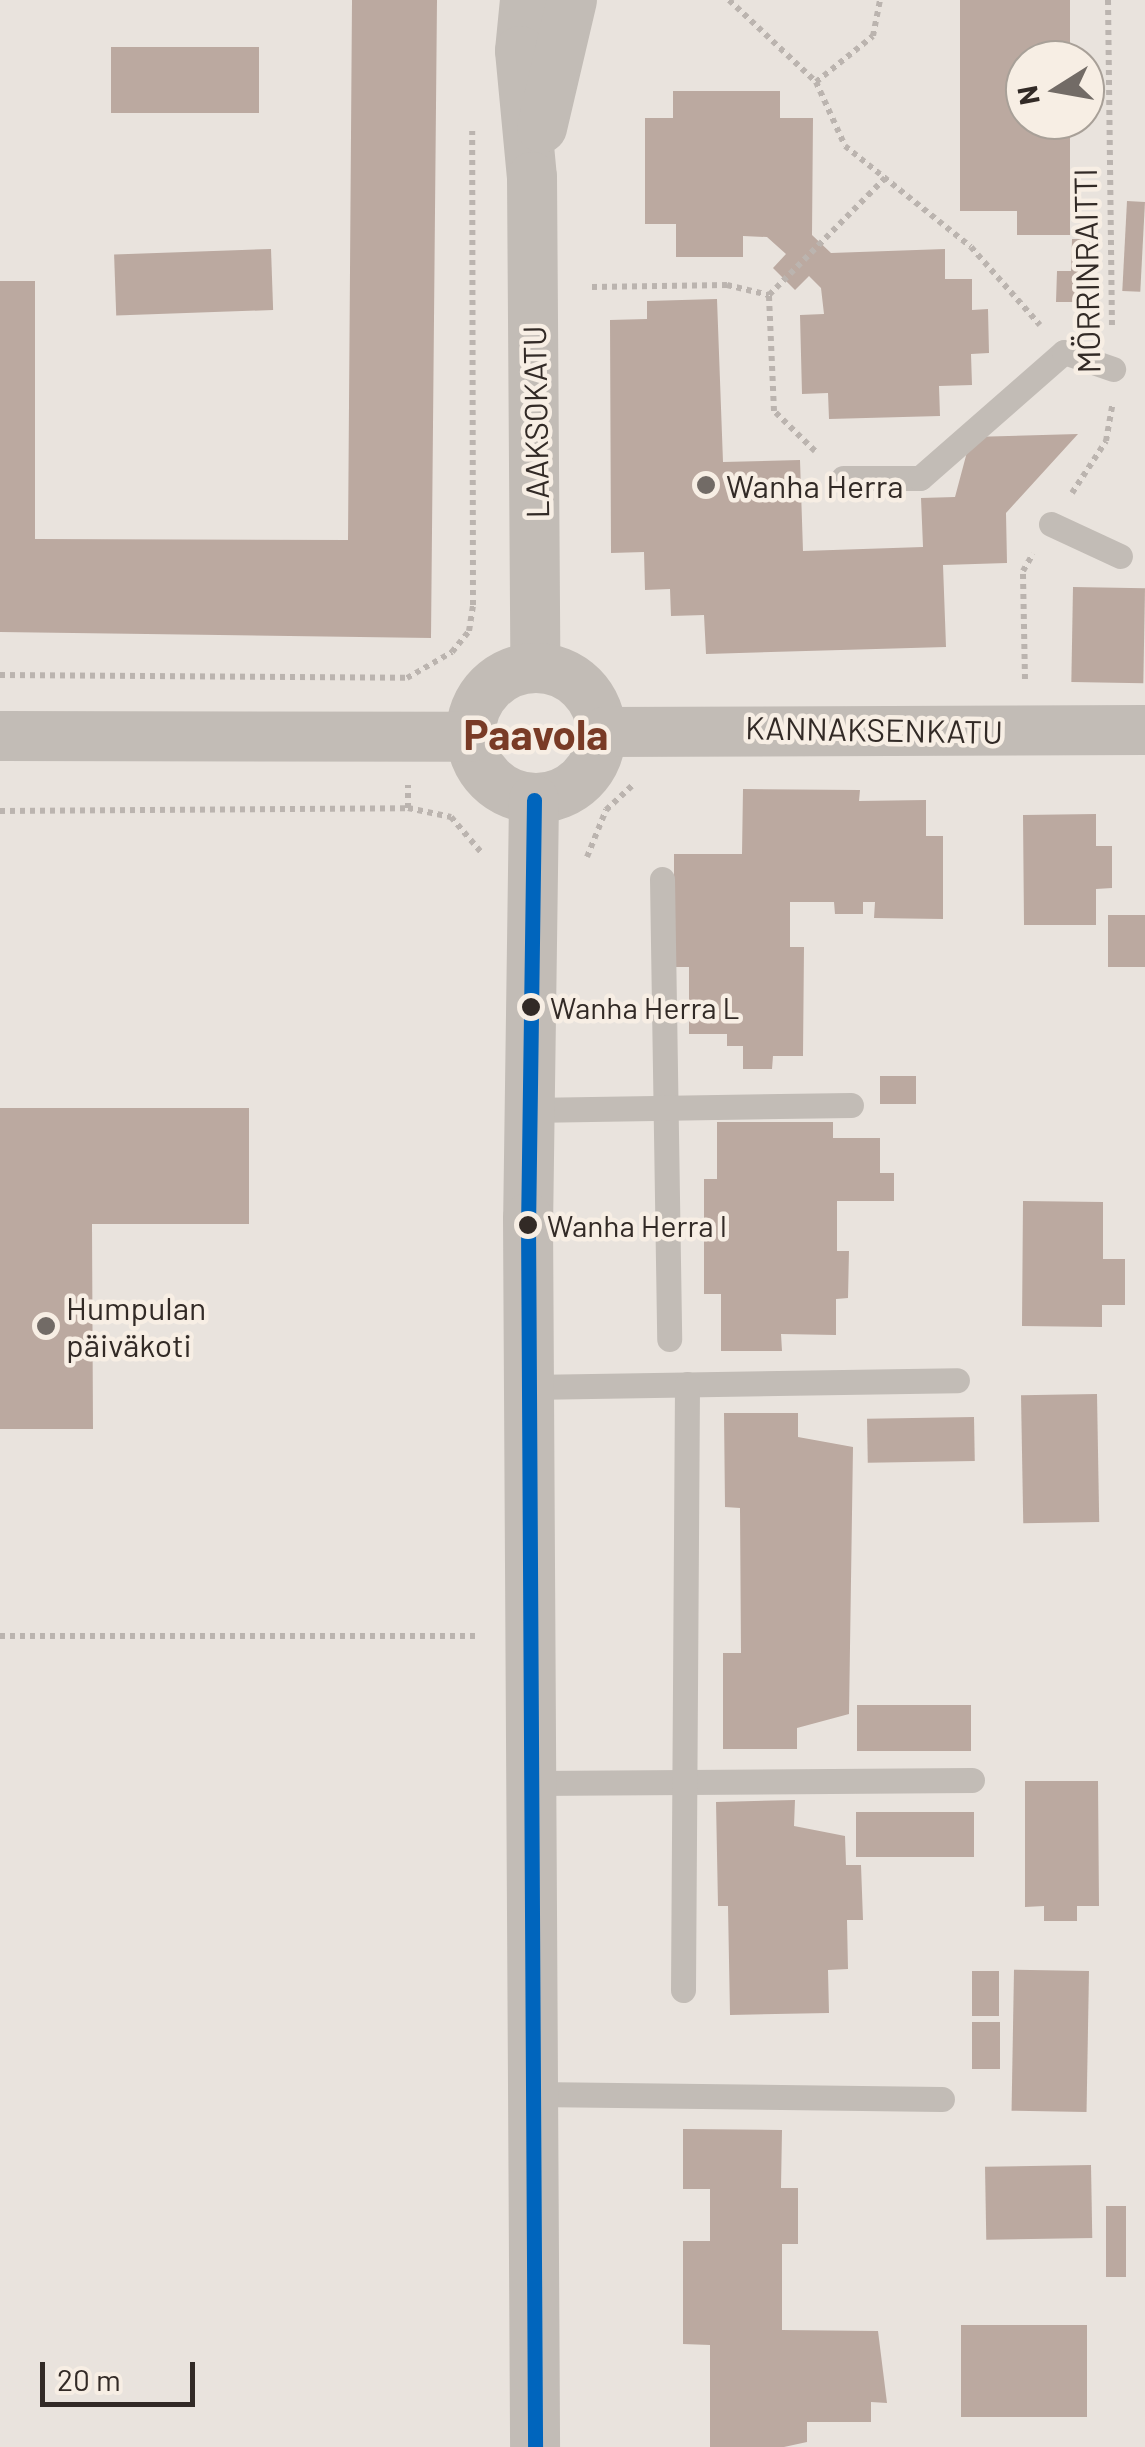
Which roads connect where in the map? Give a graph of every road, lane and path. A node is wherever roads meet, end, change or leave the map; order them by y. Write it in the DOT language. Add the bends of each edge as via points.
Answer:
graph roads {
  1 [pos="525,0"];
  2 [pos="572,0"];
  3 [pos="729,0"];
  4 [pos="880,0"];
  5 [pos="1108,0"];
  6 [pos="816,82"];
  7 [pos="472,117"];
  8 [pos="532,177"];
  9 [pos="886,178"];
  10 [pos="592,287"];
  11 [pos="769,294"];
  12 [pos="1064,352"];
  13 [pos="1112,368"];
  14 [pos="843,478"];
  15 [pos="1051,524"];
  16 [pos="1120,556"];
  17 [pos="535,666"];
  18 [pos="0,675"];
  19 [pos="1145,730"];
  20 [pos="1029,731"];
  21 [pos="604,732"];
  22 [pos="0,736"];
  23 [pos="470,737"];
  24 [pos="534,800"];
  25 [pos="0,811"];
  26 [pos="486,860"];
  27 [pos="662,879"];
  28 [pos="851,1105"];
  29 [pos="665,1107"];
  30 [pos="529,1110"];
  31 [pos="669,1339"];
  32 [pos="957,1380"];
  33 [pos="686,1384"];
  34 [pos="530,1387"];
  35 [pos="0,1636"];
  36 [pos="491,1636"];
  37 [pos="972,1780"];
  38 [pos="684,1782"];
  39 [pos="532,1783"];
  40 [pos="684,1990"];
  41 [pos="534,2094"];
  42 [pos="942,2099"];
  43 [pos="535,2447"];
  1 -- 8 [label="street, LAAKSOKATU" via="520,51"];
  2 -- 8 [label="street, LAAKSOKATU"];
  3 -- 6 [label="path"];
  4 -- 6 [label="path" via="873,36"];
  5 -- 13 [label="path, MÖRRINRAITTI"];
  6 -- 9 [label="path" via="845,146"];
  7 -- 18 [label="path" via="473,605 469,630 452,652 406,678"];
  8 -- 17 [label="street, LAAKSOKATU"];
  9 -- 11 [label="path"];
  9 -- 12 [label="path" via="971,247"];
  10 -- 11 [label="path" via="727,285"];
  11 -- 14 [label="path" via="774,411"];
  12 -- 13 [label="lane"];
  12 -- 14 [label="lane" via="920,478"];
  13 -- 15 [label="path, MÖRRINRAITTI" via="1106,441"];
  15 -- 16 [label="lane"];
  15 -- 20 [label="path, MÖRRINRAITTI" via="1023,571"];
  17 -- 21 [label="street" via="569,674 594,698"];
  17 -- 23 [label="street" via="501,676 477,702"];
  19 -- 20 [label="street, KANNAKSENKATU"];
  20 -- 21 [label="street, KANNAKSENKATU"];
  21 -- 24 [label="street" via="594,766 569,792"];
  22 -- 23 [label="street"];
  23 -- 24 [label="street" via="479,768 502,790"];
  24 -- 30 [label="street"];
  25 -- 26 [label="path" via="408,808 451,816"];
  27 -- 29 [label="lane"];
  28 -- 29 [label="lane"];
  29 -- 30 [label="lane"];
  29 -- 31 [label="lane"];
  30 -- 34 [label="street"];
  32 -- 33 [label="lane"];
  33 -- 34 [label="lane"];
  33 -- 38 [label="lane"];
  34 -- 39 [label="street"];
  35 -- 36 [label="path"];
  37 -- 38 [label="lane"];
  38 -- 39 [label="lane"];
  38 -- 40 [label="lane"];
  39 -- 41 [label="street"];
  41 -- 42 [label="lane"];
  41 -- 43 [label="street"];
}
